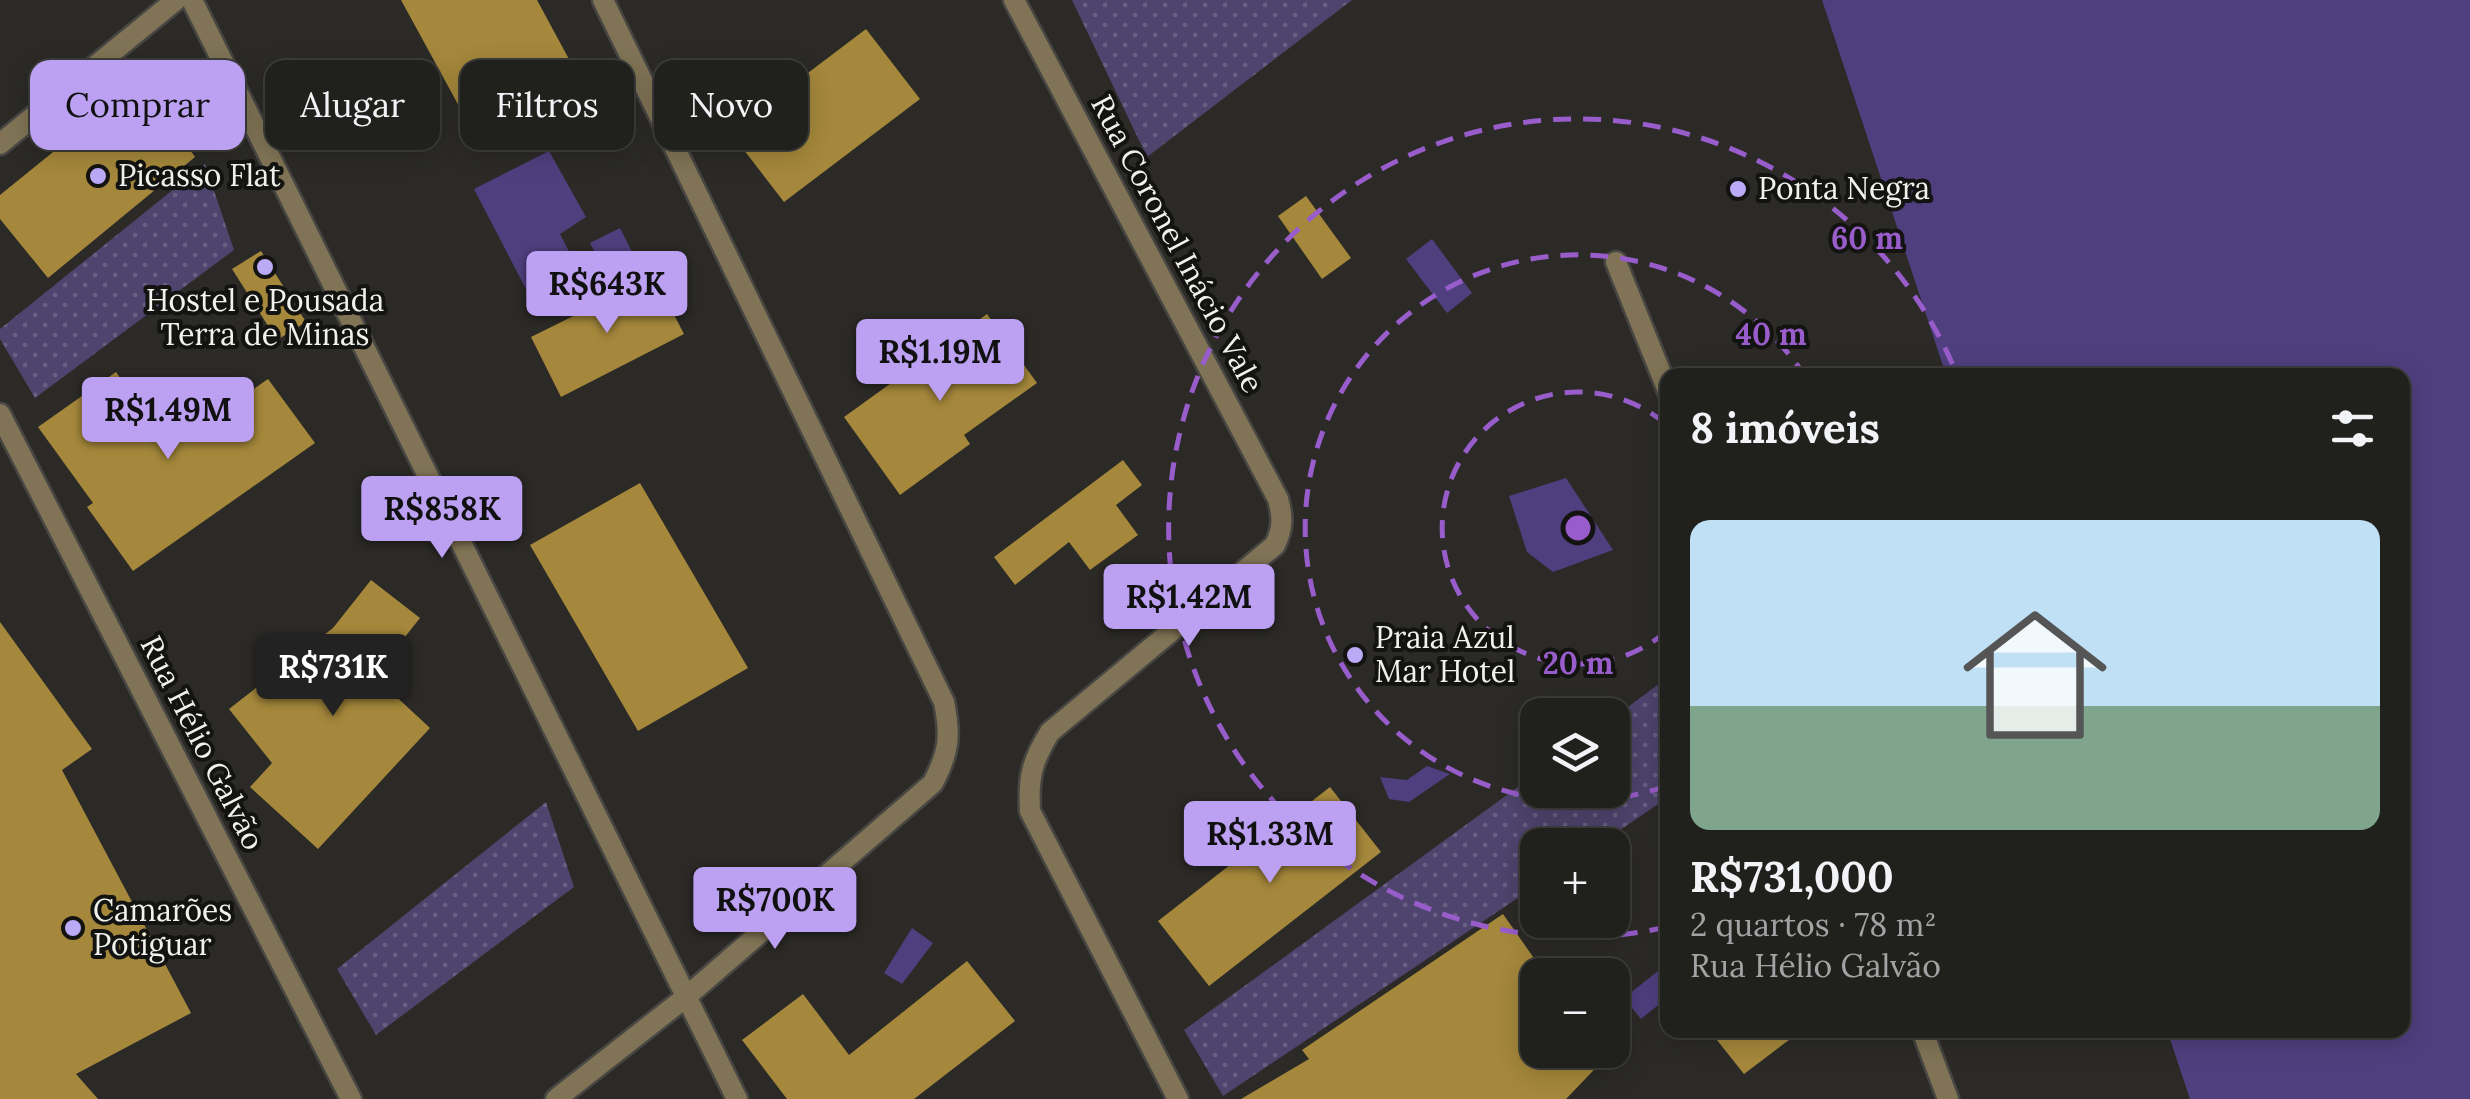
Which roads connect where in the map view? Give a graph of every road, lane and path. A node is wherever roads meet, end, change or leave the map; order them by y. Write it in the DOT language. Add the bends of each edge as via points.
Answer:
graph roads {
  1 [pos="176,0"];
  2 [pos="192,0"];
  3 [pos="603,0"];
  4 [pos="1014,0"];
  5 [pos="0,144"];
  6 [pos="1616,262"];
  7 [pos="1660,371"];
  8 [pos="0,414"];
  9 [pos="686,997"];
  10 [pos="1925,1038"];
  11 [pos="350,1099"];
  12 [pos="556,1099"];
  13 [pos="737,1099"];
  14 [pos="1178,1099"];
  15 [pos="1948,1099"];
  1 -- 5 [label="street"];
  2 -- 9 [label="street"];
  3 -- 9 [label="street" via="944,702 948,724 934,783"];
  4 -- 14 [label="street, Rua Coronel Inácio Vale" via="1283,518 1274,546 1050,732 1028,783 1030,811"];
  6 -- 7 [label="street"];
  8 -- 11 [label="street, Rua Hélio Galvão"];
  9 -- 12 [label="street"];
  9 -- 13 [label="street"];
  10 -- 15 [label="street"];
}
